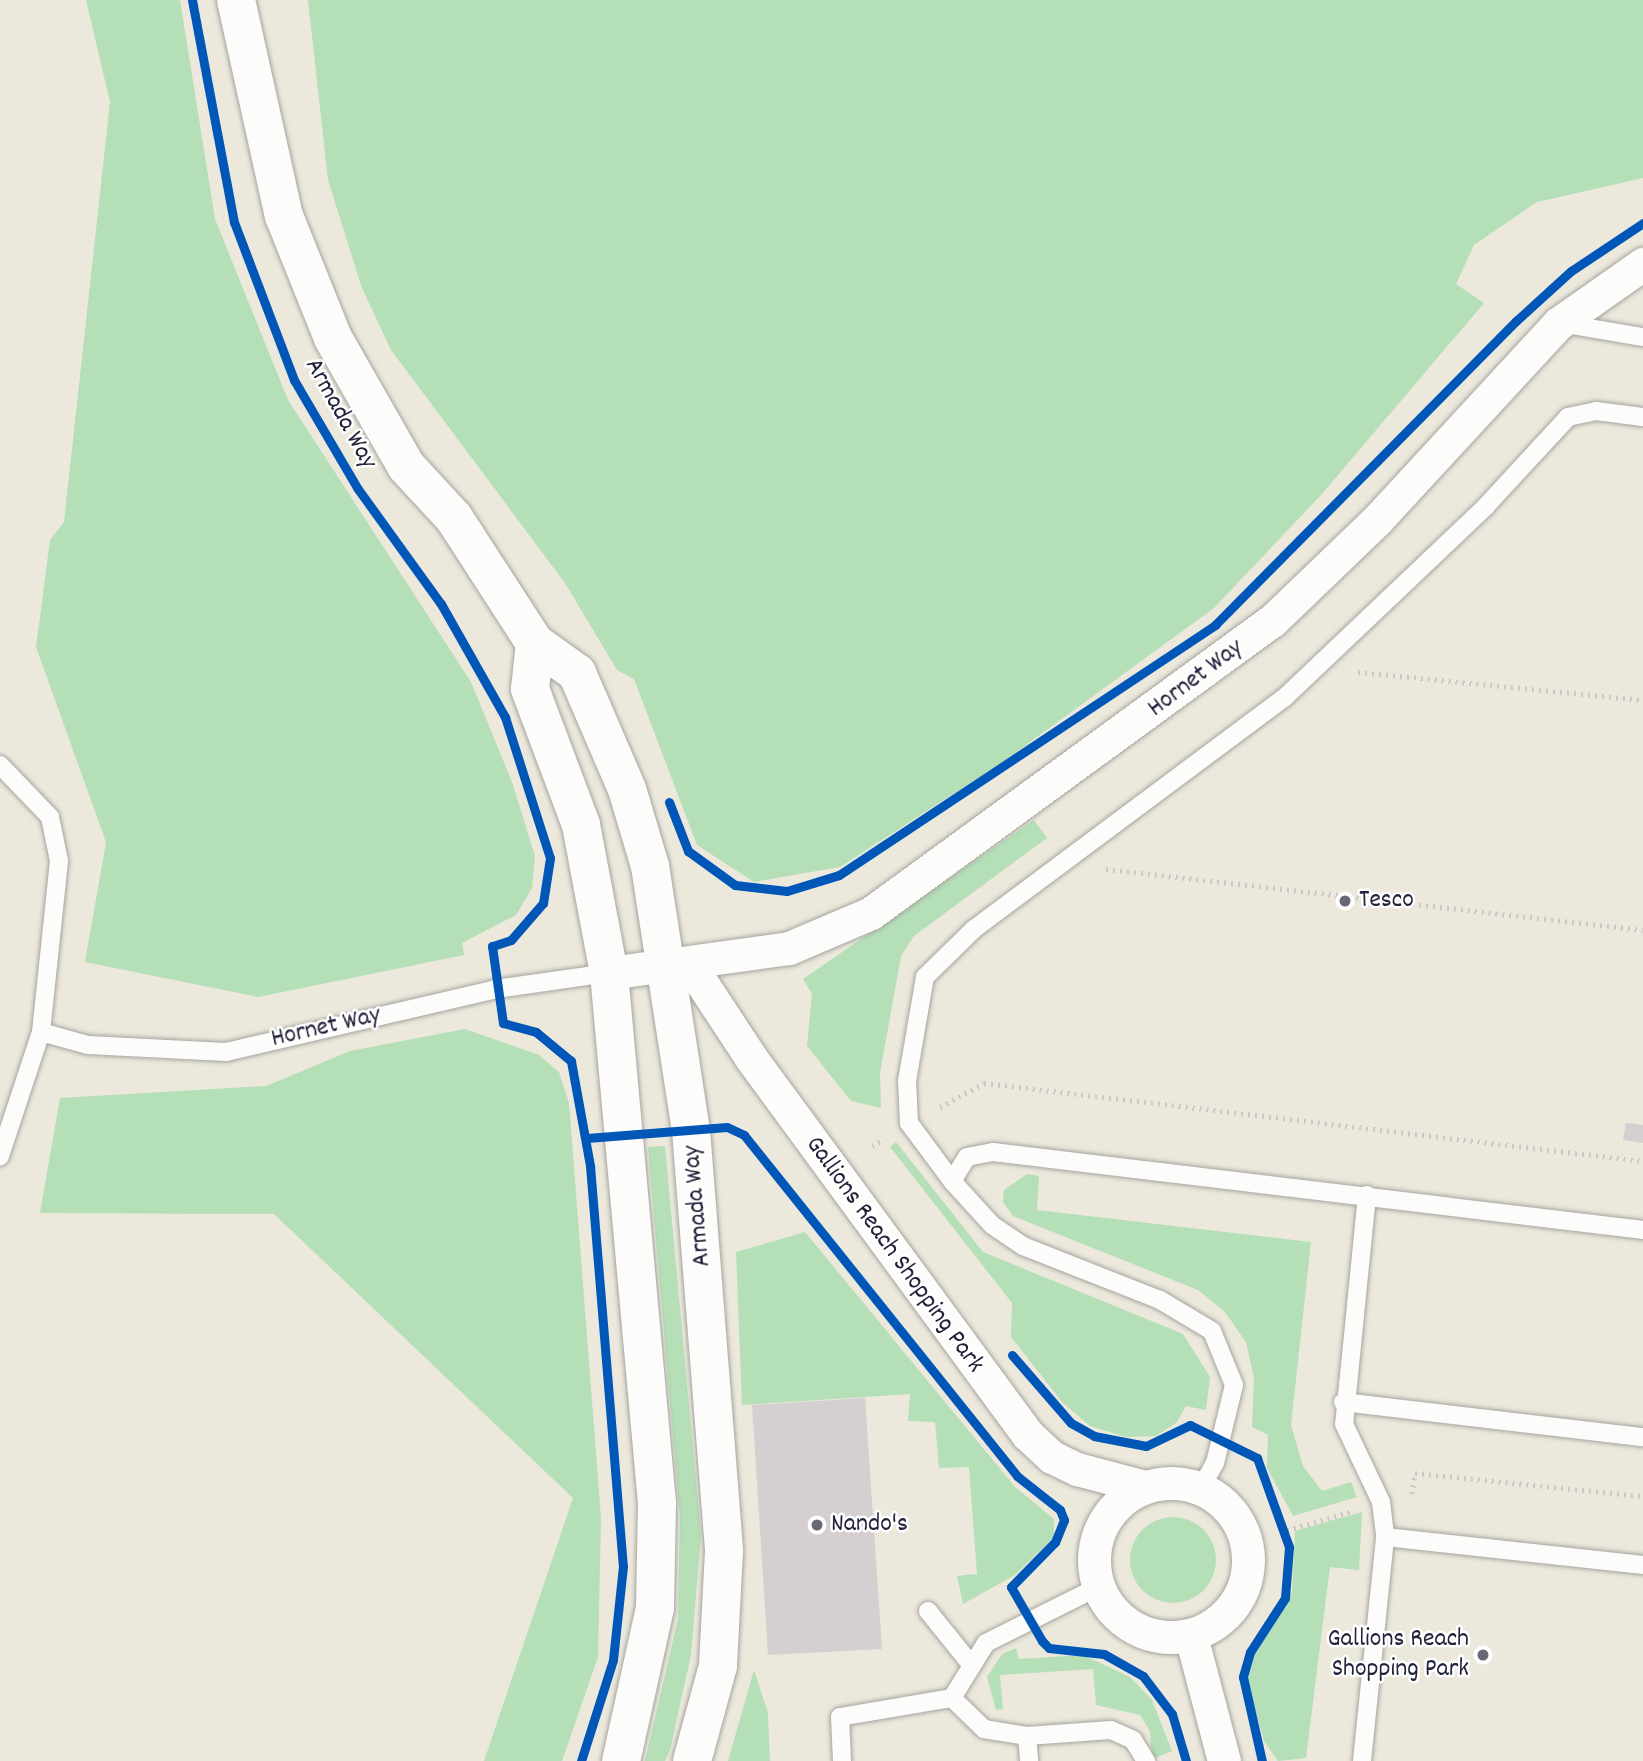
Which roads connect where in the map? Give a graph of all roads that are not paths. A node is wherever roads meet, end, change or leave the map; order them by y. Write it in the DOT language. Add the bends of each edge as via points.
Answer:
graph roads {
  1 [pos="236,0"];
  2 [pos="1643,264"];
  3 [pos="1559,323"];
  4 [pos="1643,337"];
  5 [pos="1643,417"];
  6 [pos="535,643"];
  7 [pos="0,765"];
  8 [pos="679,966"];
  9 [pos="609,973"];
  10 [pos="41,1032"];
  11 [pos="0,1156"];
  12 [pos="952,1181"];
  13 [pos="1367,1195"];
  14 [pos="1643,1230"];
  15 [pos="1343,1402"];
  16 [pos="1643,1437"];
  17 [pos="1145,1487"];
  18 [pos="1201,1488"];
  19 [pos="1385,1537"];
  20 [pos="1643,1565"];
  21 [pos="1098,1587"];
  22 [pos="928,1611"];
  23 [pos="1191,1636"];
  24 [pos="969,1662"];
  25 [pos="952,1698"];
  26 [pos="1027,1737"];
  27 [pos="621,1761"];
  28 [pos="692,1761"];
  29 [pos="842,1761"];
  30 [pos="1029,1761"];
  31 [pos="1146,1761"];
  32 [pos="1224,1761"];
  33 [pos="1362,1761"];
  1 -- 6 [label="street, Armada Way" via="284,216 333,338 406,466 454,519"];
  2 -- 3 [label="street, Hornet Way"];
  3 -- 4 [label="lane"];
  3 -- 8 [label="street, Hornet Way" via="1377,520 1272,621 1186,690 871,913 789,948"];
  5 -- 12 [label="lane" via="1596,411 1568,417 1486,506 1315,668 940,957 925,976 916,1010 907,1081 909,1123"];
  6 -- 8 [label="street, Armada Way" via="578,673 627,789"];
  6 -- 9 [label="street" via="530,689 581,825"];
  7 -- 10 [label="lane" via="50,817 59,860"];
  8 -- 9 [label="street, Hornet Way"];
  8 -- 17 [label="street, Gallions Reach Shopping Park" via="1027,1434 1052,1457 1077,1469"];
  8 -- 28 [label="street, Armada Way" via="724,1551 718,1666"];
  9 -- 10 [label="lane, Hornet Way" via="496,989 226,1052 88,1045"];
  9 -- 27 [label="street" via="657,1503 653,1620"];
  10 -- 11 [label="lane"];
  12 -- 13 [label="lane" via="967,1157 993,1152"];
  12 -- 18 [label="lane" via="992,1226 1023,1246 1160,1300 1212,1331 1234,1385 1215,1463"];
  13 -- 14 [label="lane"];
  13 -- 15 [label="lane"];
  15 -- 16 [label="lane"];
  15 -- 19 [label="lane" via="1350,1443 1381,1502"];
  17 -- 18 [label="street, Gallions Reach Shopping Park"];
  17 -- 21 [label="street" via="1123,1498 1096,1539"];
  18 -- 23 [label="street" via="1237,1519 1249,1566 1231,1610"];
  19 -- 20 [label="lane"];
  19 -- 33 [label="lane"];
  21 -- 23 [label="street" via="1109,1607 1136,1629 1168,1638"];
  21 -- 24 [label="lane" via="1004,1631"];
  22 -- 24 [label="lane"];
  23 -- 32 [label="street"];
  24 -- 25 [label="lane"];
  25 -- 26 [label="lane" via="984,1729"];
  25 -- 29 [label="lane" via="840,1717"];
  26 -- 30 [label="lane"];
  26 -- 31 [label="lane" via="1111,1730 1133,1740"];
}
